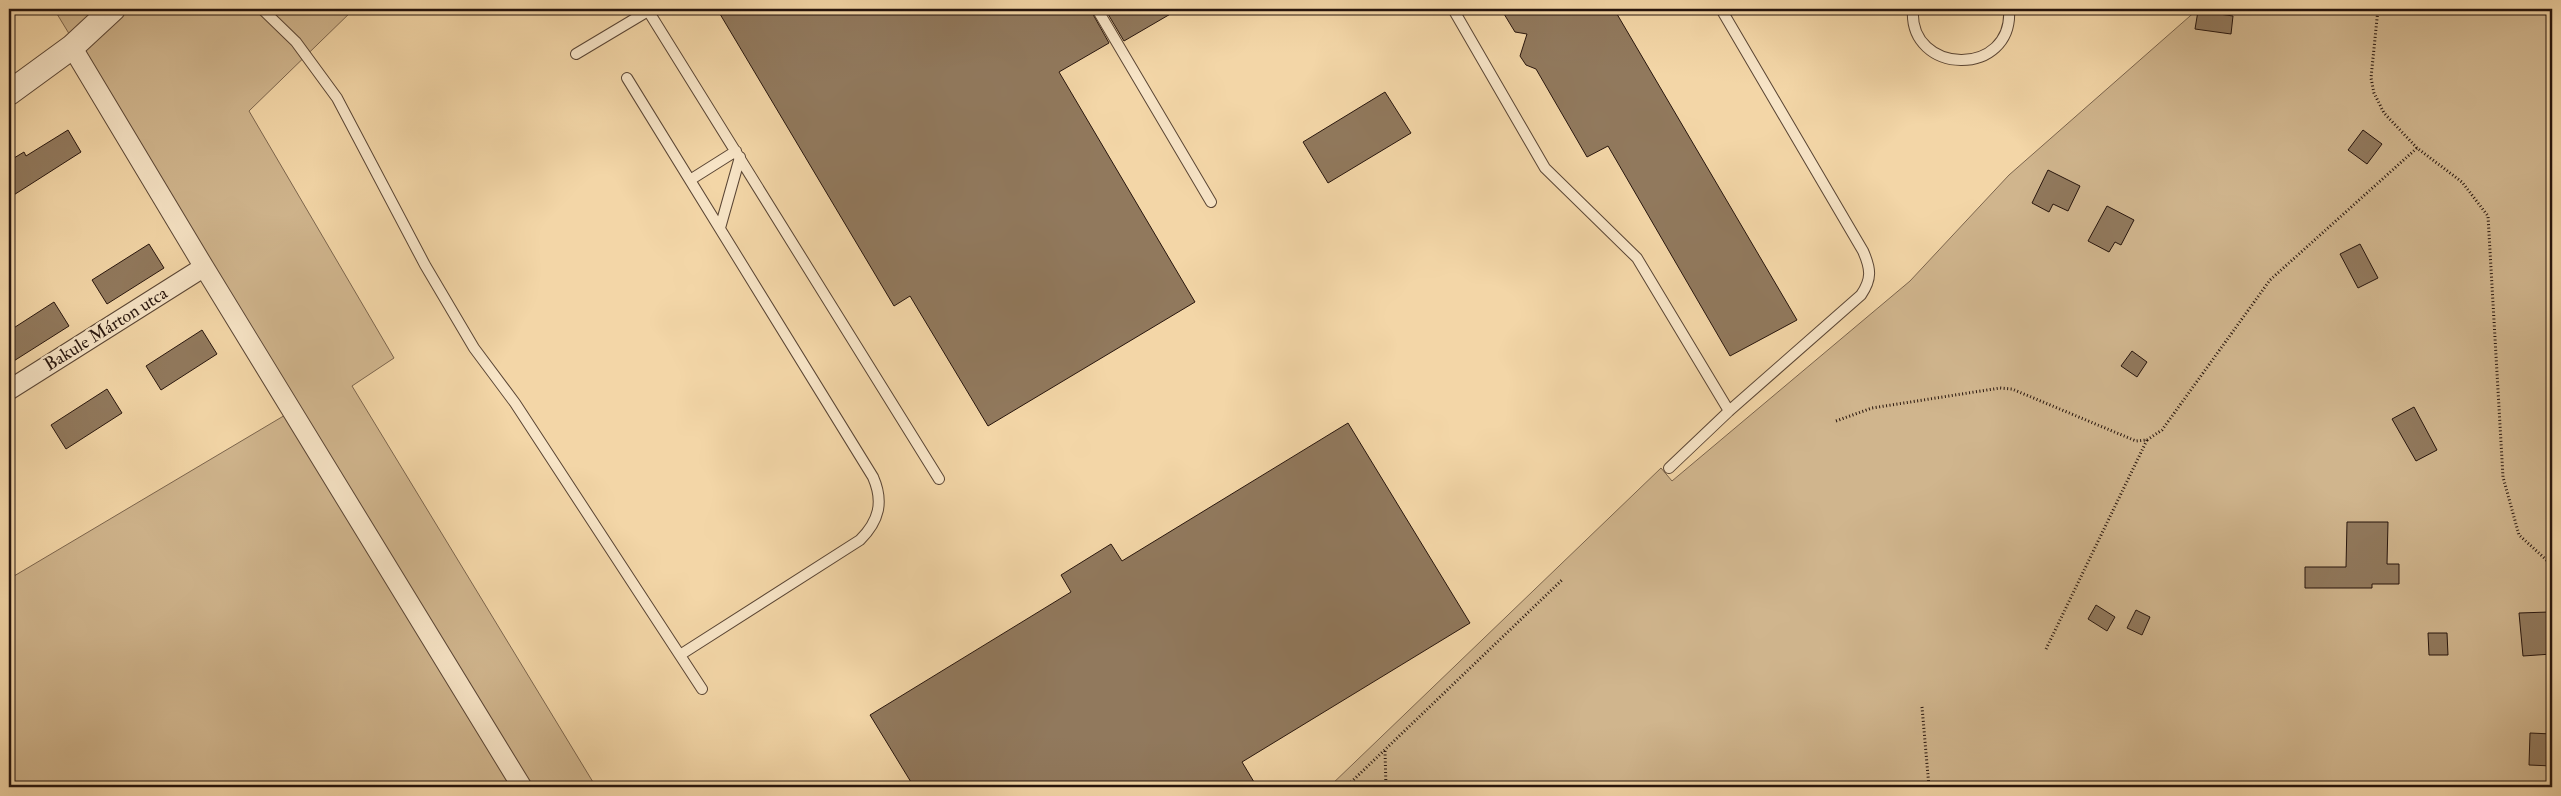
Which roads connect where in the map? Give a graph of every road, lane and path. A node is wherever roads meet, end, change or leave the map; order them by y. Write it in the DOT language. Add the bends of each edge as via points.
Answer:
graph roads {
  1 [pos="113,9"];
  2 [pos="262,9"];
  3 [pos="1097,9"];
  4 [pos="1452,9"];
  5 [pos="1721,9"];
  6 [pos="1913,9"];
  7 [pos="2009,9"];
  8 [pos="2378,9"];
  9 [pos="647,10"];
  10 [pos="72,46"];
  11 [pos="576,54"];
  12 [pos="627,78"];
  13 [pos="9,93"];
  14 [pos="2416,148"];
  15 [pos="738,154"];
  16 [pos="690,180"];
  17 [pos="1211,202"];
  18 [pos="720,228"];
  19 [pos="204,267"];
  20 [pos="9,390"];
  21 [pos="1729,411"];
  22 [pos="1836,421"];
  23 [pos="2148,440"];
  24 [pos="1669,468"];
  25 [pos="939,479"];
  26 [pos="2552,565"];
  27 [pos="1563,579"];
  28 [pos="2046,649"];
  29 [pos="680,655"];
  30 [pos="702,689"];
  31 [pos="1922,707"];
  32 [pos="1384,750"];
  33 [pos="522,787"];
  34 [pos="1346,787"];
  35 [pos="1386,787"];
  36 [pos="1929,787"];
  1 -- 10 [label="street"];
  2 -- 29 [label="lane" via="296,42 338,98 425,265 474,348 515,403"];
  3 -- 17 [label="lane"];
  4 -- 21 [label="lane" via="1545,168 1637,258"];
  5 -- 21 [label="lane" via="1863,251 1870,274 1861,295"];
  6 -- 7 [label="lane" via="1914,23 1924,44 1953,61 1980,58 2001,41 2007,29"];
  8 -- 14 [label="path" via="2371,78 2374,93 2384,113"];
  9 -- 11 [label="lane"];
  9 -- 15 [label="lane"];
  10 -- 13 [label="street"];
  10 -- 19 [label="street"];
  12 -- 16 [label="lane"];
  14 -- 23 [label="path" via="2270,280 2162,430"];
  14 -- 26 [label="path" via="2462,182 2488,216 2503,477 2519,536"];
  15 -- 16 [label="lane"];
  15 -- 18 [label="lane"];
  15 -- 25 [label="lane"];
  16 -- 18 [label="lane"];
  18 -- 29 [label="lane" via="873,477 878,488 879,510 872,526 860,540"];
  19 -- 20 [label="street, Bakule Márton utca"];
  19 -- 33 [label="street"];
  21 -- 24 [label="lane"];
  22 -- 23 [label="path" via="1872,408 2000,388 2012,389 2136,441"];
  23 -- 28 [label="path"];
  27 -- 32 [label="path"];
  29 -- 30 [label="lane"];
  31 -- 36 [label="path"];
  32 -- 34 [label="path"];
  32 -- 35 [label="path"];
}
